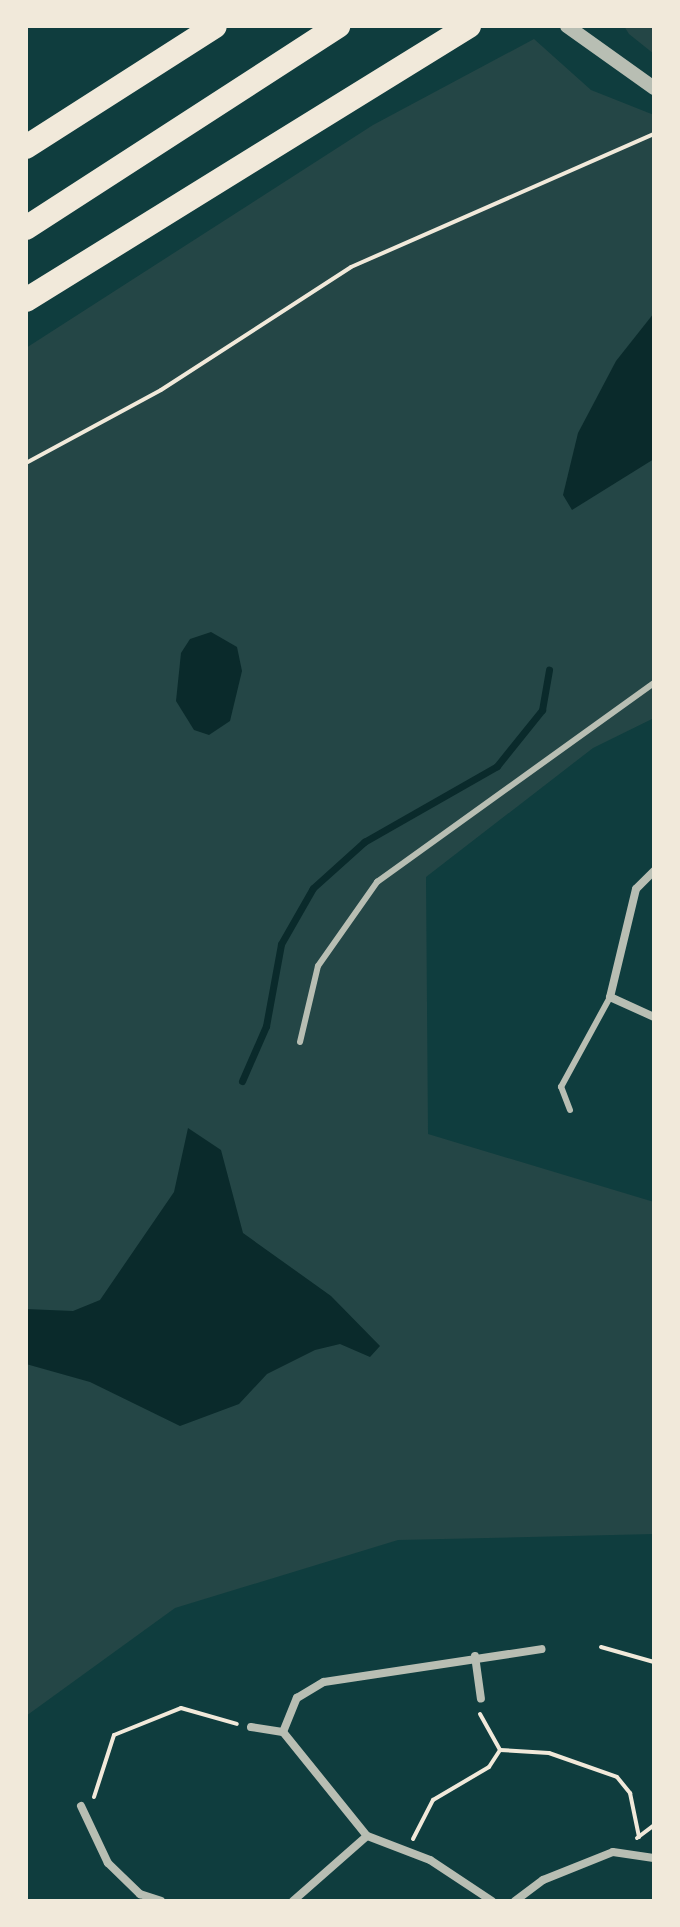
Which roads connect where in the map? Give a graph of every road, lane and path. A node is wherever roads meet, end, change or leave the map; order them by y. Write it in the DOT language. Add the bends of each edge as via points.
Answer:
graph roads {
  1 [pos="215,26"];
  2 [pos="338,26"];
  3 [pos="469,26"];
  4 [pos="567,26"];
  5 [pos="654,88"];
  6 [pos="654,134"];
  7 [pos="26,147"];
  8 [pos="26,228"];
  9 [pos="26,300"];
  10 [pos="26,463"];
  11 [pos="654,683"];
  12 [pos="654,871"];
  13 [pos="610,997"];
  14 [pos="654,1017"];
  15 [pos="300,1042"];
  16 [pos="570,1110"];
  17 [pos="601,1647"];
  18 [pos="542,1649"];
  19 [pos="475,1656"];
  20 [pos="654,1662"];
  21 [pos="481,1699"];
  22 [pos="251,1727"];
  23 [pos="283,1732"];
  24 [pos="500,1750"];
  25 [pos="81,1806"];
  26 [pos="88,1817"];
  27 [pos="367,1836"];
  28 [pos="639,1837"];
  29 [pos="408,1851"];
  30 [pos="654,1858"];
  31 [pos="161,1901"];
  32 [pos="293,1901"];
  33 [pos="492,1901"];
  34 [pos="515,1901"];
  1 -- 7 [label="highway"];
  2 -- 8 [label="highway"];
  3 -- 9 [label="highway"];
  4 -- 5 [label="street"];
  6 -- 10 [label="path" via="351,267 161,390"];
  11 -- 15 [label="lane" via="377,882 318,966"];
  12 -- 13 [label="street" via="636,889"];
  13 -- 14 [label="street"];
  13 -- 16 [label="lane" via="561,1087"];
  17 -- 20 [label="path"];
  18 -- 19 [label="street"];
  19 -- 21 [label="street"];
  19 -- 23 [label="street" via="324,1682 297,1698"];
  21 -- 24 [label="path" via="480,1718"];
  22 -- 23 [label="street"];
  22 -- 26 [label="path" via="181,1708 114,1735"];
  23 -- 27 [label="street"];
  24 -- 28 [label="path" via="583,1761 617,1777 630,1793"];
  24 -- 29 [label="path" via="489,1767 427,1806"];
  25 -- 26 [label="street"];
  26 -- 31 [label="street" via="108,1863 140,1894"];
  27 -- 29 [label="street"];
  27 -- 32 [label="street"];
  29 -- 33 [label="street"];
  30 -- 34 [label="street" via="613,1852 555,1874"];
}
